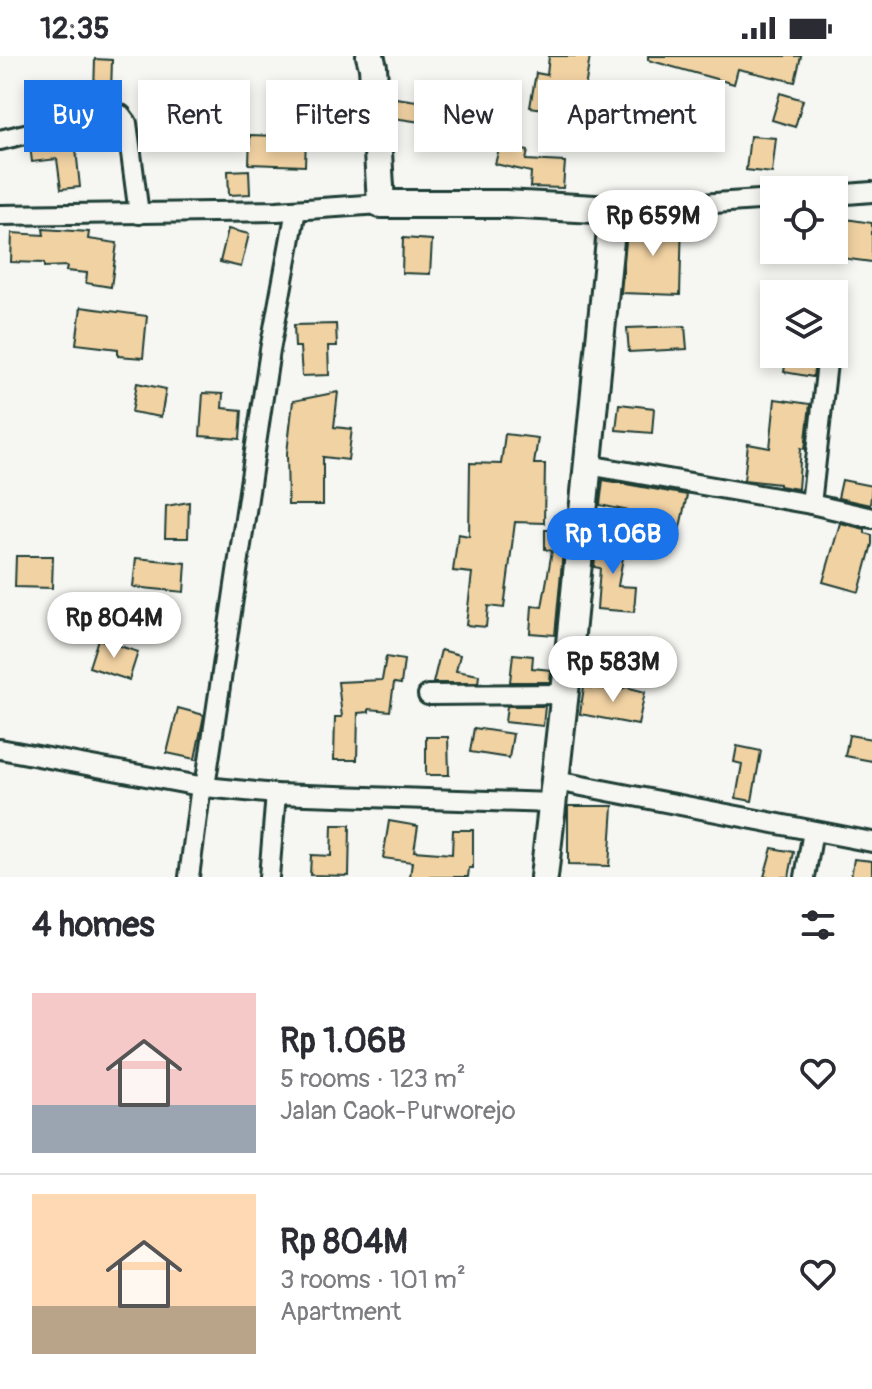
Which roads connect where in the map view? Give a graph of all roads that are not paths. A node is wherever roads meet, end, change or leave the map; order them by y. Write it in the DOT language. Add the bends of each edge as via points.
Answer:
graph roads {
  1 [pos="370,56"];
  2 [pos="0,140"];
  3 [pos="872,192"];
  4 [pos="848,194"];
  5 [pos="760,200"];
  6 [pos="381,204"];
  7 [pos="296,210"];
  8 [pos="613,210"];
  9 [pos="139,214"];
  10 [pos="0,215"];
  11 [pos="826,368"];
  12 [pos="588,465"];
  13 [pos="811,504"];
  14 [pos="872,518"];
  15 [pos="620,677"];
  16 [pos="566,684"];
  17 [pos="428,695"];
  18 [pos="0,749"];
  19 [pos="203,786"];
  20 [pos="555,792"];
  21 [pos="276,794"];
  22 [pos="813,831"];
  23 [pos="872,842"];
  24 [pos="189,877"];
  25 [pos="269,877"];
  26 [pos="544,877"];
  27 [pos="805,877"];
  1 -- 6 [label="street"];
  2 -- 9 [label="street" via="121,115 127,123"];
  3 -- 4 [label="street"];
  5 -- 8 [label="street"];
  6 -- 7 [label="street"];
  6 -- 8 [label="street"];
  7 -- 9 [label="street"];
  7 -- 19 [label="street"];
  8 -- 12 [label="street"];
  9 -- 10 [label="street"];
  11 -- 13 [label="street"];
  12 -- 13 [label="street"];
  12 -- 16 [label="street"];
  13 -- 14 [label="street"];
  15 -- 16 [label="street"];
  16 -- 17 [label="street"];
  16 -- 20 [label="street"];
  18 -- 19 [label="street"];
  19 -- 21 [label="street"];
  19 -- 24 [label="street"];
  20 -- 21 [label="street"];
  20 -- 22 [label="street"];
  20 -- 26 [label="street"];
  21 -- 25 [label="street"];
  22 -- 23 [label="street"];
  22 -- 27 [label="street"];
}
